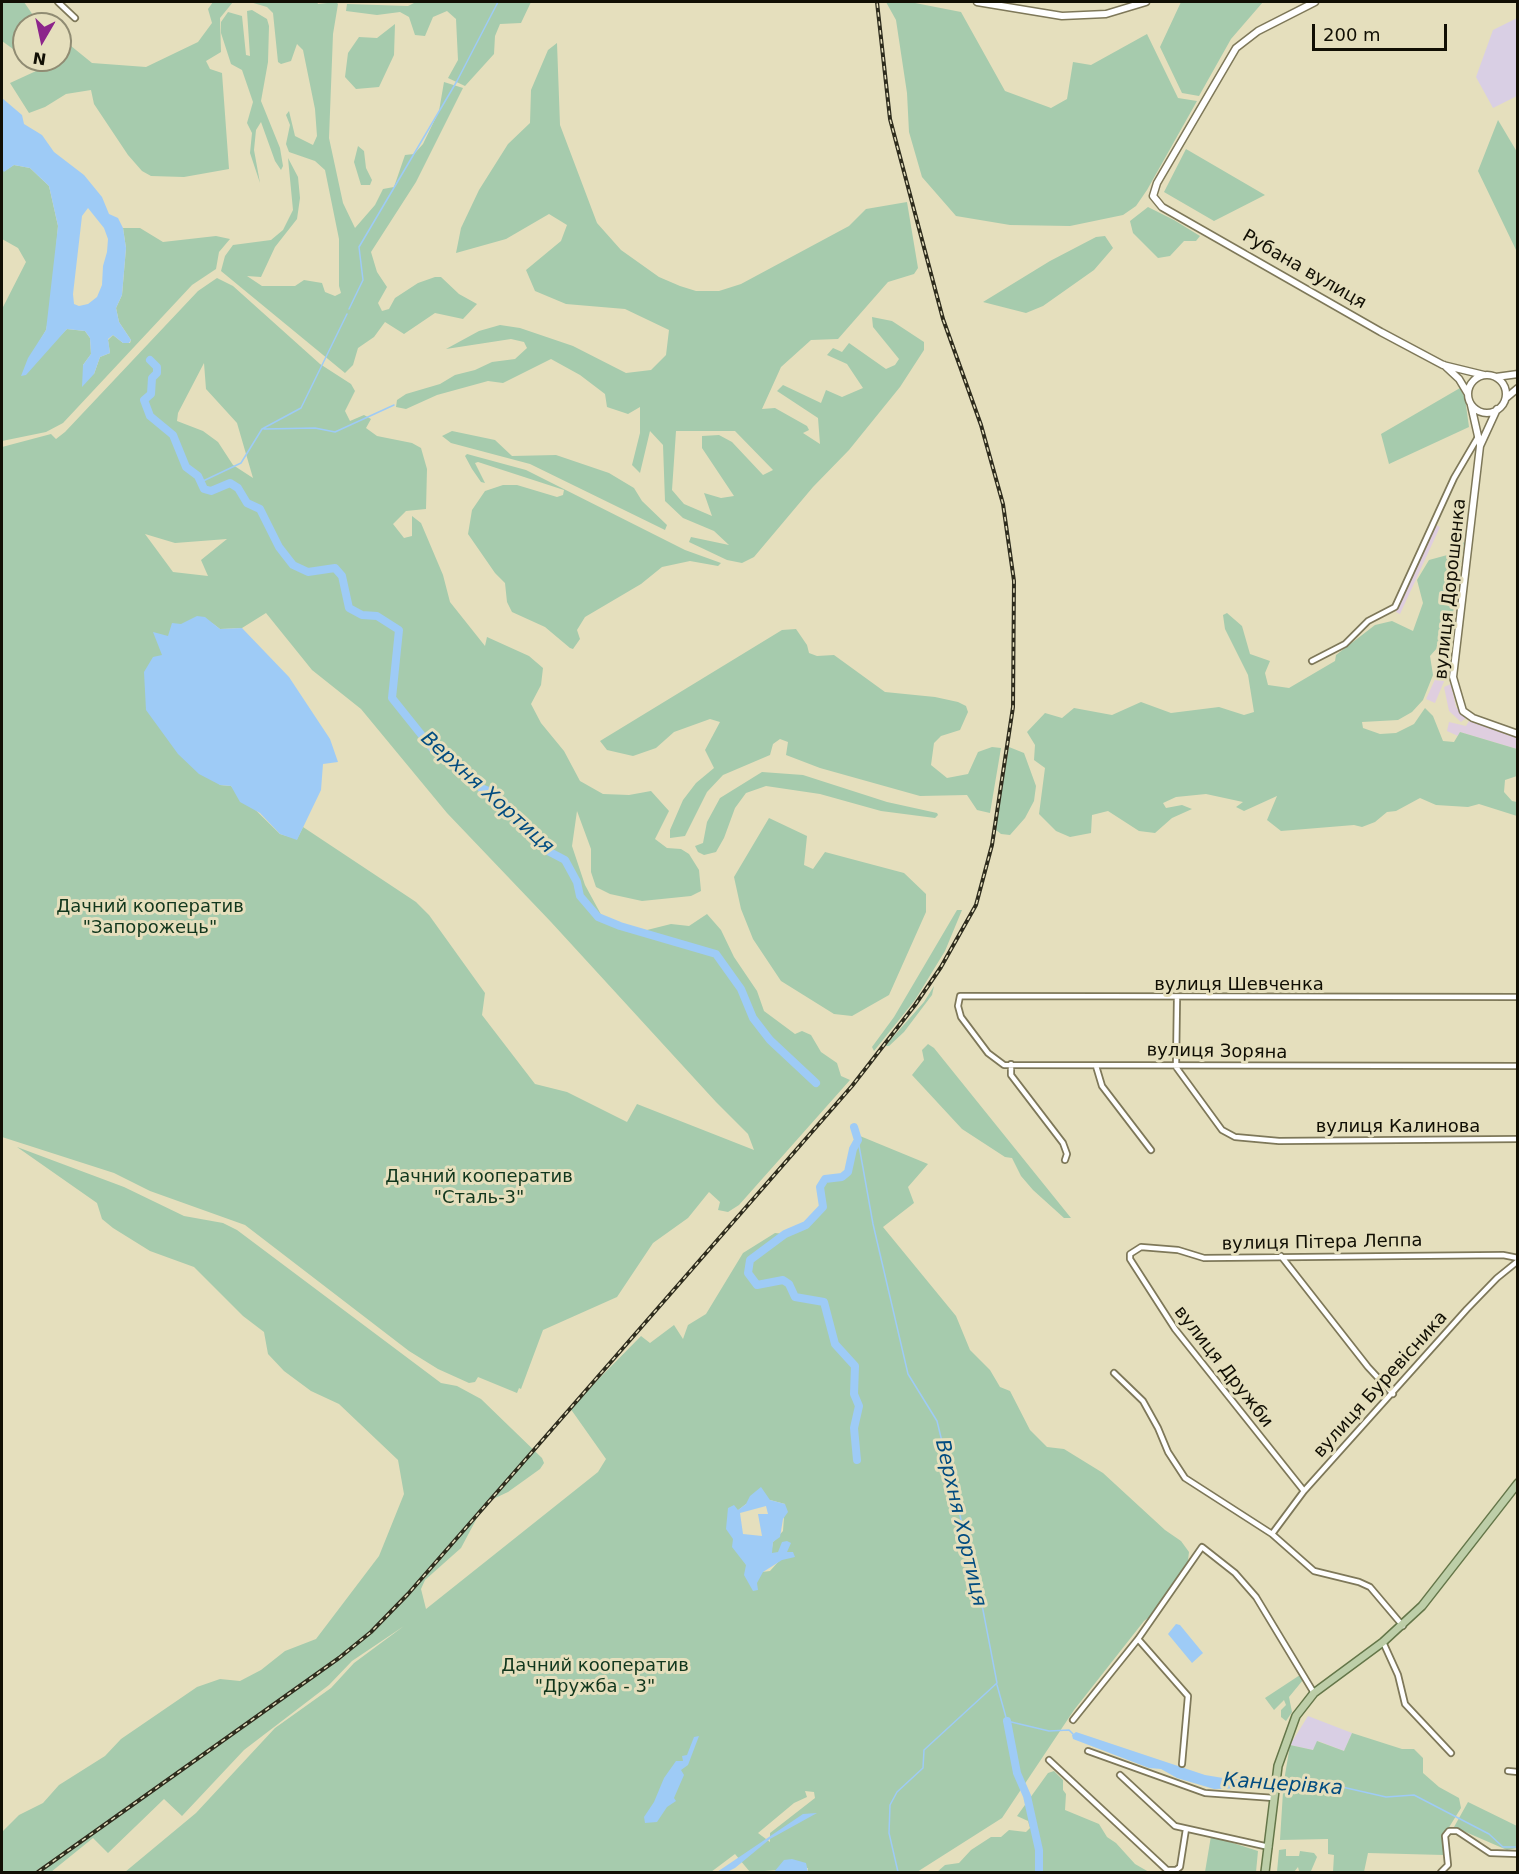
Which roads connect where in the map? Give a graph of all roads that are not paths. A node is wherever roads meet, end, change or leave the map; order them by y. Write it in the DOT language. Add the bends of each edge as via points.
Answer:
graph roads {
  1 [pos="58,2"];
  2 [pos="977,2"];
  3 [pos="1146,2"];
  4 [pos="1315,2"];
  5 [pos="75,18"];
  6 [pos="1443,365"];
  7 [pos="1518,374"];
  8 [pos="1484,375"];
  9 [pos="1495,377"];
  10 [pos="1518,388"];
  11 [pos="1468,395"];
  12 [pos="1505,399"];
  13 [pos="1470,402"];
  14 [pos="1497,409"];
  15 [pos="1478,437"];
  16 [pos="1480,446"];
  17 [pos="1311,662"];
  18 [pos="1518,734"];
  19 [pos="960,996"];
  20 [pos="1518,997"];
  21 [pos="1177,998"];
  22 [pos="1011,1064"];
  23 [pos="1176,1064"];
  24 [pos="1095,1066"];
  25 [pos="1518,1066"];
  26 [pos="1518,1139"];
  27 [pos="1151,1150"];
  28 [pos="1065,1160"];
  29 [pos="1130,1254"];
  30 [pos="1281,1256"];
  31 [pos="1518,1260"];
  32 [pos="1114,1373"];
  33 [pos="1393,1394"];
  34 [pos="1518,1484"];
  35 [pos="1304,1491"];
  36 [pos="1272,1534"];
  37 [pos="1403,1626"];
  38 [pos="1138,1639"];
  39 [pos="1383,1642"];
  40 [pos="1314,1693"];
  41 [pos="1073,1720"];
  42 [pos="1089,1751"];
  43 [pos="1451,1753"];
  44 [pos="1049,1760"];
  45 [pos="1182,1764"];
  46 [pos="1508,1771"];
  47 [pos="1518,1772"];
  48 [pos="1120,1775"];
  49 [pos="1274,1798"];
  50 [pos="1186,1829"];
  51 [pos="1269,1847"];
  52 [pos="1518,1854"];
  53 [pos="1265,1872"];
  54 [pos="1441,1872"];
  1 -- 5 [label="street"];
  2 -- 3 [label="street" via="1062,16 1106,14"];
  4 -- 6 [label="street, Рубана вулиця" via="1258,31 1236,48 1153,196 1162,207"];
  6 -- 8 [label="street, Рубана вулиця"];
  6 -- 11 [label="street, Рубана вулиця" via="1459,379"];
  7 -- 9 [label="street"];
  8 -- 9 [label="street"];
  8 -- 11 [label="street" via="1473,380"];
  9 -- 12 [label="street" via="1504,386"];
  10 -- 12 [label="street"];
  11 -- 13 [label="street"];
  12 -- 14 [label="street"];
  13 -- 14 [label="street" via="1482,412"];
  13 -- 15 [label="street, вулиця Дорошенка"];
  14 -- 16 [label="street, вулиця Дорошенка"];
  15 -- 16 [label="street, вулиця Дорошенка"];
  15 -- 17 [label="street" via="1454,478 1395,607 1368,621 1345,644"];
  16 -- 18 [label="street, вулиця Дорошенка" via="1454,677 1463,711"];
  19 -- 21 [label="street, вулиця Шевченка"];
  19 -- 22 [label="street, вулиця Зоряна" via="961,1017 997,1062"];
  20 -- 21 [label="street, вулиця Шевченка"];
  21 -- 23 [label="street"];
  22 -- 24 [label="street, вулиця Зоряна"];
  22 -- 28 [label="street" via="1011,1075 1063,1143"];
  23 -- 24 [label="street, вулиця Зоряна"];
  23 -- 25 [label="street, вулиця Зоряна"];
  23 -- 26 [label="street, вулиця Калинова" via="1222,1130 1245,1139"];
  24 -- 27 [label="street" via="1102,1086"];
  29 -- 30 [label="street, вулиця Пітера Леппа" via="1141,1247 1178,1250 1204,1258"];
  29 -- 35 [label="street, вулиця Дружби" via="1175,1329"];
  30 -- 31 [label="street, вулиця Пітера Леппа" via="1503,1255"];
  30 -- 33 [label="street"];
  31 -- 33 [label="street, вулиця Буревісника" via="1467,1309"];
  32 -- 36 [label="street" via="1149,1410 1181,1474"];
  33 -- 35 [label="street, вулиця Буревісника"];
  34 -- 37 [label="main road" via="1445,1579"];
  35 -- 36 [label="street, вулиця Буревісника"];
  36 -- 37 [label="street" via="1314,1571 1370,1587"];
  37 -- 39 [label="main road"];
  38 -- 40 [label="street" via="1202,1547 1235,1573 1256,1597"];
  38 -- 41 [label="street"];
  38 -- 45 [label="street" via="1188,1696"];
  39 -- 40 [label="main road"];
  39 -- 43 [label="street" via="1398,1675 1405,1704"];
  40 -- 49 [label="main road" via="1296,1716 1278,1766"];
  42 -- 49 [label="street" via="1204,1793"];
  44 -- 50 [label="street" via="1162,1868 1170,1871 1180,1867"];
  46 -- 47 [label="street"];
  48 -- 50 [label="street" via="1171,1824"];
  49 -- 51 [label="main road"];
  50 -- 51 [label="street"];
  51 -- 53 [label="main road"];
  52 -- 54 [label="street" via="1490,1853 1457,1831 1449,1831 1445,1836 1448,1865"];
}
